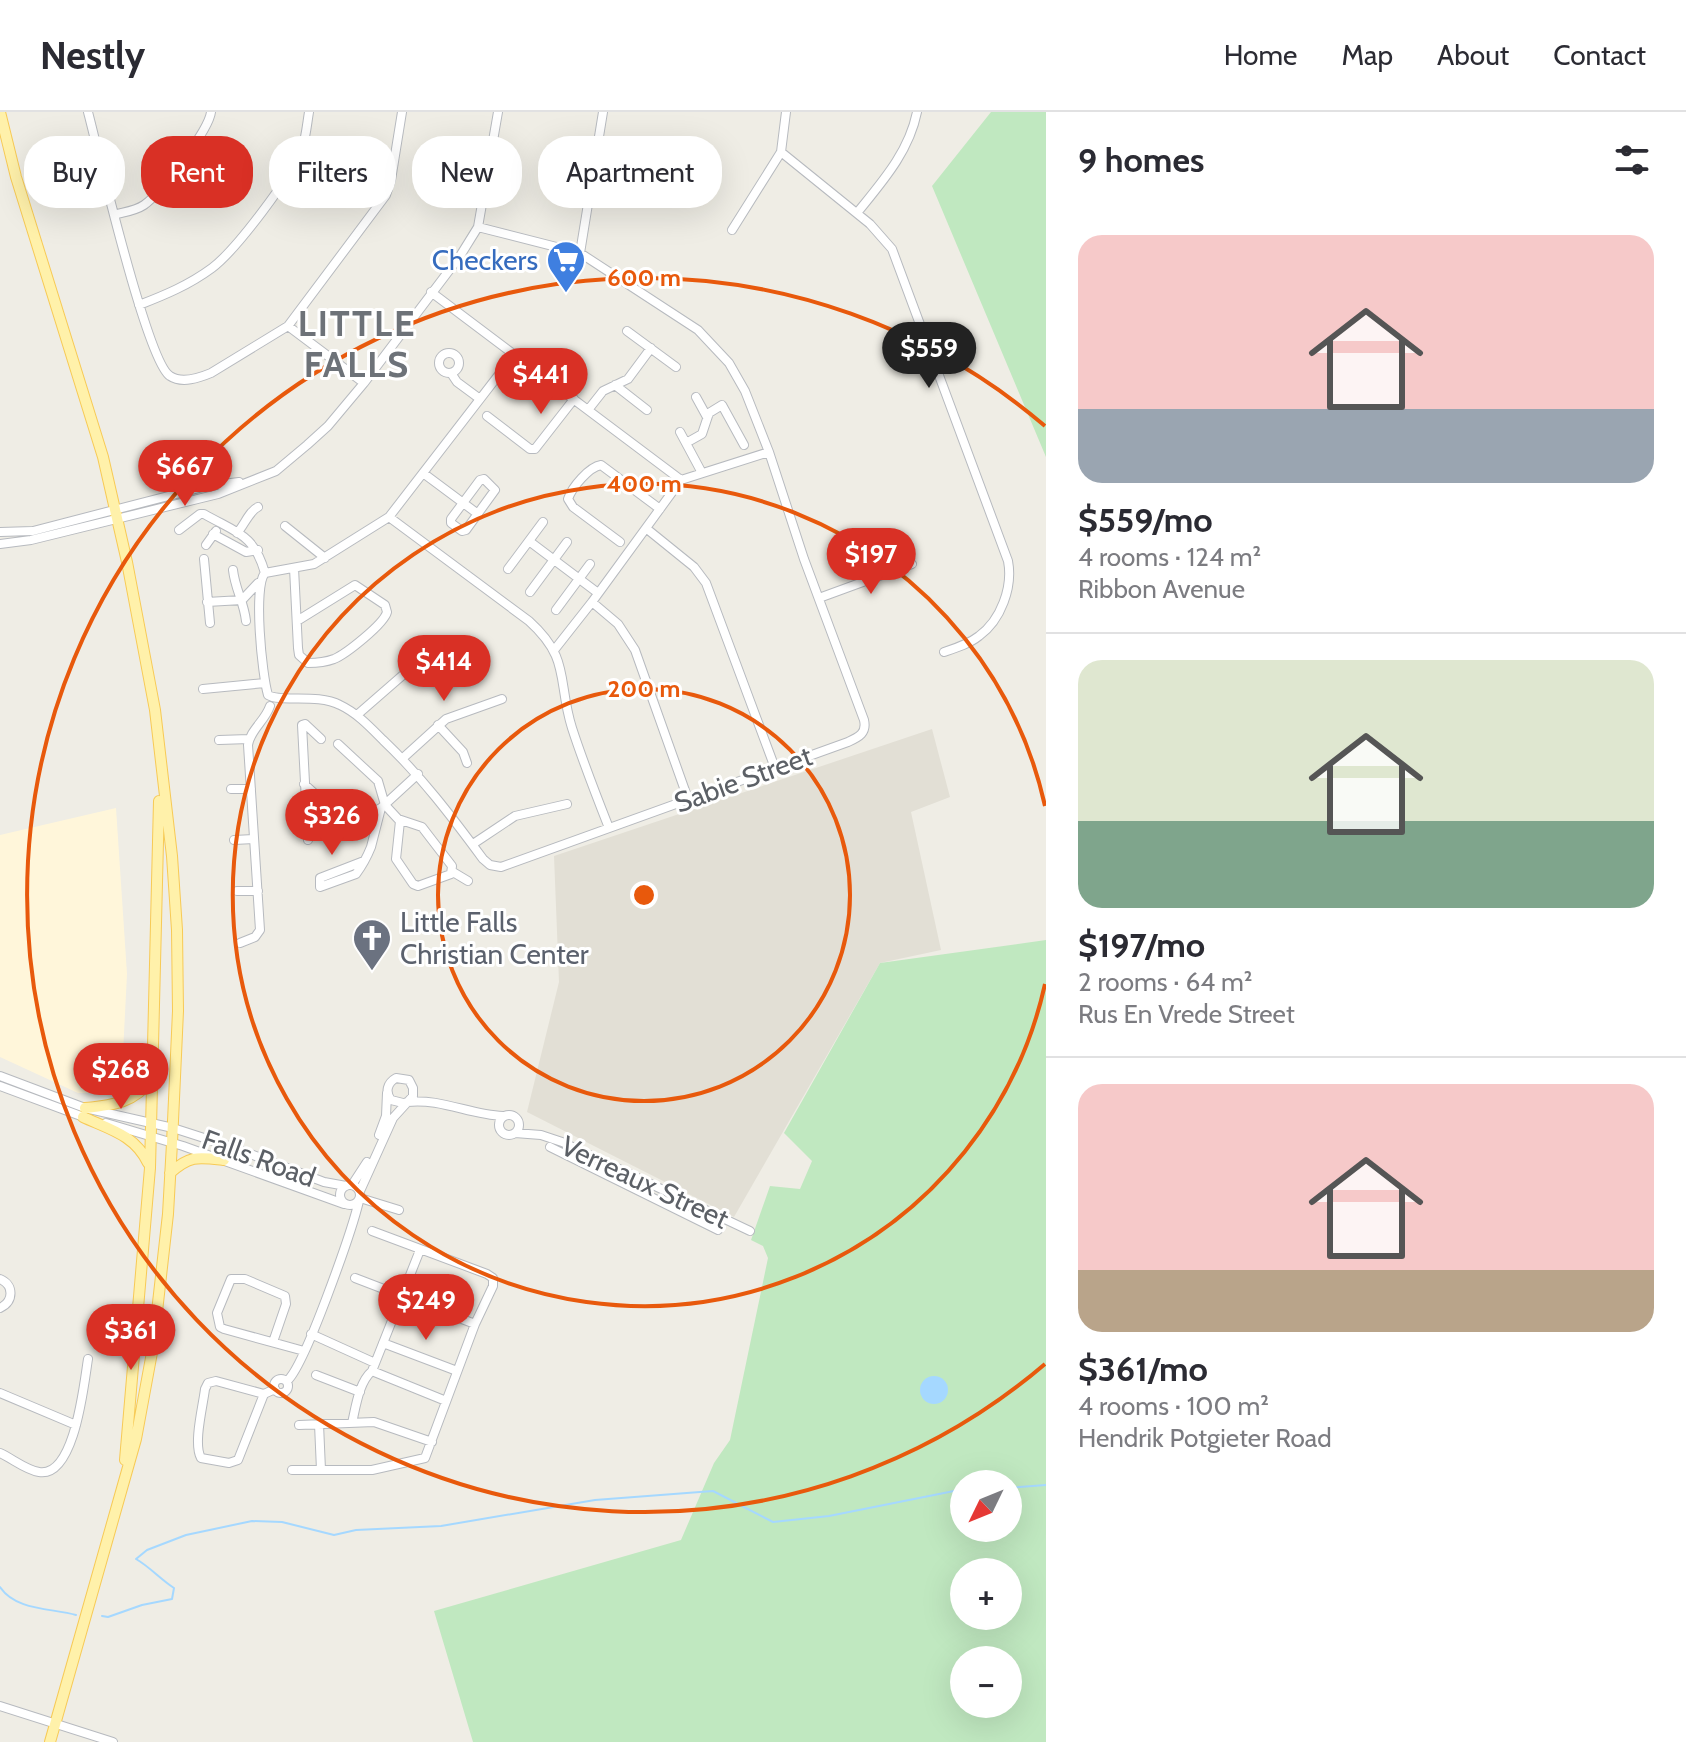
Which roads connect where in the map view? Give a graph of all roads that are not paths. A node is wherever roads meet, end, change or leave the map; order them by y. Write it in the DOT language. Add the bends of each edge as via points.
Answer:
graph roads {
  1 [pos="0,112"];
  2 [pos="88,112"];
  3 [pos="211,112"];
  4 [pos="309,112"];
  5 [pos="402,112"];
  6 [pos="498,112"];
  7 [pos="603,112"];
  8 [pos="786,112"];
  9 [pos="917,112"];
  10 [pos="781,152"];
  11 [pos="857,213"];
  12 [pos="114,215"];
  13 [pos="478,227"];
  14 [pos="732,230"];
  15 [pos="580,253"];
  16 [pos="431,292"];
  17 [pos="139,305"];
  18 [pos="288,326"];
  19 [pos="627,331"];
  20 [pos="651,348"];
  21 [pos="514,355"];
  22 [pos="676,367"];
  23 [pos="451,373"];
  24 [pos="364,383"];
  25 [pos="615,385"];
  26 [pos="696,397"];
  27 [pos="480,399"];
  28 [pos="574,399"];
  29 [pos="588,410"];
  30 [pos="647,410"];
  31 [pos="487,416"];
  32 [pos="707,417"];
  33 [pos="680,432"];
  34 [pos="686,443"];
  35 [pos="744,445"];
  36 [pos="769,452"];
  37 [pos="423,473"];
  38 [pos="702,473"];
  39 [pos="681,480"];
  40 [pos="463,503"];
  41 [pos="258,507"];
  42 [pos="660,509"];
  43 [pos="115,513"];
  44 [pos="478,514"];
  45 [pos="389,517"];
  46 [pos="543,522"];
  47 [pos="220,523"];
  48 [pos="285,526"];
  49 [pos="647,529"];
  50 [pos="179,530"];
  51 [pos="0,532"];
  52 [pos="237,533"];
  53 [pos="213,534"];
  54 [pos="529,541"];
  55 [pos="567,542"];
  56 [pos="620,542"];
  57 [pos="0,544"];
  58 [pos="206,545"];
  59 [pos="258,550"];
  60 [pos="325,558"];
  61 [pos="204,559"];
  62 [pos="554,559"];
  63 [pos="590,564"];
  64 [pos="912,564"];
  65 [pos="294,568"];
  66 [pos="508,569"];
  67 [pos="233,570"];
  68 [pos="265,573"];
  69 [pos="580,579"];
  70 [pos="259,581"];
  71 [pos="530,592"];
  72 [pos="598,593"];
  73 [pos="819,598"];
  74 [pos="242,600"];
  75 [pos="207,602"];
  76 [pos="592,602"];
  77 [pos="556,610"];
  78 [pos="246,621"];
  79 [pos="297,621"];
  80 [pos="210,623"];
  81 [pos="555,649"];
  82 [pos="442,650"];
  83 [pos="944,652"];
  84 [pos="265,683"];
  85 [pos="203,689"];
  86 [pos="502,699"];
  87 [pos="272,701"];
  88 [pos="357,715"];
  89 [pos="438,725"];
  90 [pos="249,739"];
  91 [pos="321,739"];
  92 [pos="219,740"];
  93 [pos="338,744"];
  94 [pos="403,758"];
  95 [pos="467,763"];
  96 [pos="775,768"];
  97 [pos="418,774"];
  98 [pos="161,776"];
  99 [pos="304,784"];
  100 [pos="231,789"];
  101 [pos="251,789"];
  102 [pos="688,799"];
  103 [pos="567,804"];
  104 [pos="383,806"];
  105 [pos="400,821"];
  106 [pos="609,828"];
  107 [pos="254,839"];
  108 [pos="234,840"];
  109 [pos="308,840"];
  110 [pos="473,844"];
  111 [pos="364,861"];
  112 [pos="453,872"];
  113 [pos="468,881"];
  114 [pos="237,891"];
  115 [pos="258,891"];
  116 [pos="240,943"];
  117 [pos="0,1076"];
  118 [pos="152,1079"];
  119 [pos="412,1084"];
  120 [pos="0,1086"];
  121 [pos="387,1093"];
  122 [pos="434,1101"];
  123 [pos="405,1103"];
  124 [pos="84,1112"];
  125 [pos="475,1113"];
  126 [pos="503,1116"];
  127 [pos="518,1121"];
  128 [pos="151,1123"];
  129 [pos="173,1128"];
  130 [pos="499,1129"];
  131 [pos="515,1133"];
  132 [pos="151,1135"];
  133 [pos="541,1135"];
  134 [pos="172,1143"];
  135 [pos="550,1147"];
  136 [pos="224,1160"];
  137 [pos="150,1168"];
  138 [pos="289,1169"];
  139 [pos="170,1173"];
  140 [pos="285,1181"];
  141 [pos="355,1192"];
  142 [pos="345,1204"];
  143 [pos="399,1210"];
  144 [pos="351,1226"];
  145 [pos="718,1230"];
  146 [pos="372,1231"];
  147 [pos="750,1231"];
  148 [pos="420,1250"];
  149 [pos="355,1278"];
  150 [pos="0,1279"];
  151 [pos="402,1296"];
  152 [pos="0,1308"];
  153 [pos="475,1324"];
  154 [pos="311,1334"];
  155 [pos="273,1342"];
  156 [pos="383,1343"];
  157 [pos="304,1351"];
  158 [pos="88,1359"];
  159 [pos="374,1367"];
  160 [pos="457,1371"];
  161 [pos="316,1375"];
  162 [pos="360,1392"];
  163 [pos="0,1393"];
  164 [pos="264,1394"];
  165 [pos="446,1401"];
  166 [pos="352,1423"];
  167 [pos="319,1424"];
  168 [pos="76,1425"];
  169 [pos="299,1425"];
  170 [pos="432,1442"];
  171 [pos="0,1453"];
  172 [pos="292,1470"];
  173 [pos="321,1470"];
  174 [pos="122,1490"];
  175 [pos="0,1706"];
  176 [pos="55,1724"];
  177 [pos="50,1742"];
  178 [pos="113,1742"];
  1 -- 43 [label="main road"];
  2 -- 12 [label="street"];
  3 -- 12 [label="street" via="206,130 151,200"];
  4 -- 17 [label="street" via="294,164 225,256 184,286"];
  5 -- 18 [label="street" via="386,195"];
  6 -- 13 [label="street"];
  7 -- 15 [label="street"];
  8 -- 10 [label="street"];
  9 -- 11 [label="street" via="903,152"];
  10 -- 11 [label="street"];
  10 -- 14 [label="street"];
  11 -- 83 [label="street" via="897,258 1008,561 1008,589 993,620 979,636"];
  12 -- 17 [label="street"];
  13 -- 15 [label="street"];
  13 -- 16 [label="street"];
  15 -- 36 [label="street" via="715,346 745,391"];
  16 -- 21 [label="street"];
  16 -- 24 [label="street"];
  17 -- 18 [label="street" via="162,369 185,380 199,378"];
  18 -- 24 [label="street"];
  19 -- 20 [label="street"];
  20 -- 22 [label="street"];
  20 -- 25 [label="street" via="628,379"];
  21 -- 27 [label="street"];
  21 -- 28 [label="street"];
  23 -- 27 [label="street"];
  24 -- 43 [label="street" via="328,426 276,471"];
  25 -- 29 [label="street"];
  25 -- 30 [label="street"];
  26 -- 32 [label="street"];
  27 -- 37 [label="street"];
  28 -- 29 [label="street"];
  28 -- 31 [label="street" via="535,449"];
  29 -- 39 [label="street"];
  32 -- 34 [label="street" via="702,434"];
  32 -- 35 [label="street" via="724,406"];
  33 -- 34 [label="street"];
  34 -- 38 [label="street"];
  36 -- 38 [label="street"];
  36 -- 73 [label="street"];
  37 -- 40 [label="street"];
  37 -- 45 [label="street"];
  38 -- 39 [label="street"];
  39 -- 42 [label="street"];
  40 -- 44 [label="street"];
  40 -- 44 [label="street" via="451,523 465,531"];
  40 -- 44 [label="street" via="481,479 494,486"];
  41 -- 52 [label="street"];
  42 -- 49 [label="street"];
  42 -- 56 [label="street" via="601,465 595,466 568,499"];
  43 -- 51 [label="street" via="33,531"];
  43 -- 57 [label="street" via="31,540"];
  43 -- 98 [label="main road" via="155,710"];
  45 -- 60 [label="street"];
  45 -- 81 [label="street" via="529,621"];
  46 -- 54 [label="street"];
  47 -- 50 [label="street" via="201,513"];
  47 -- 52 [label="street"];
  47 -- 53 [label="street"];
  48 -- 60 [label="street"];
  49 -- 72 [label="street"];
  49 -- 96 [label="street" via="706,583"];
  52 -- 59 [label="street"];
  53 -- 58 [label="street"];
  53 -- 59 [label="street" via="246,552"];
  54 -- 62 [label="street"];
  54 -- 66 [label="street"];
  55 -- 62 [label="street"];
  59 -- 68 [label="street"];
  60 -- 65 [label="street"];
  61 -- 75 [label="street"];
  62 -- 69 [label="street"];
  62 -- 71 [label="street"];
  63 -- 69 [label="street"];
  64 -- 73 [label="street"];
  65 -- 68 [label="street"];
  65 -- 79 [label="street"];
  67 -- 74 [label="street"];
  68 -- 70 [label="street"];
  69 -- 72 [label="street"];
  69 -- 77 [label="street"];
  70 -- 74 [label="street"];
  70 -- 84 [label="street"];
  72 -- 76 [label="street"];
  73 -- 96 [label="street, Sabie Street" via="865,727 859,737"];
  74 -- 75 [label="street"];
  74 -- 78 [label="street"];
  75 -- 80 [label="street"];
  76 -- 81 [label="street"];
  76 -- 102 [label="street" via="618,624 635,650"];
  79 -- 79 [label="street" via="355,585 385,605 387,612 341,655 313,663 299,655"];
  81 -- 106 [label="street" via="575,736"];
  82 -- 88 [label="street" via="419,661"];
  84 -- 85 [label="street"];
  84 -- 87 [label="street"];
  86 -- 89 [label="street"];
  87 -- 88 [label="street" via="319,698"];
  87 -- 90 [label="street"];
  88 -- 94 [label="street"];
  89 -- 94 [label="street"];
  89 -- 95 [label="street"];
  90 -- 92 [label="street"];
  90 -- 101 [label="street"];
  91 -- 99 [label="street" via="303,724"];
  93 -- 104 [label="street" via="378,781"];
  94 -- 97 [label="street"];
  96 -- 102 [label="street, Sabie Street"];
  97 -- 104 [label="street"];
  97 -- 110 [label="street"];
  98 -- 118 [label="main road"];
  98 -- 129 [label="main road" via="177,930"];
  99 -- 104 [label="street" via="344,820"];
  99 -- 109 [label="street"];
  100 -- 101 [label="street"];
  101 -- 107 [label="street"];
  102 -- 106 [label="street, Sabie Street"];
  103 -- 110 [label="street" via="515,816"];
  104 -- 105 [label="street"];
  104 -- 111 [label="street"];
  105 -- 112 [label="street" via="422,827"];
  105 -- 112 [label="street" via="396,859 413,884"];
  106 -- 110 [label="street, Sabie Street" via="501,867 490,865"];
  107 -- 108 [label="street"];
  107 -- 115 [label="street"];
  111 -- 111 [label="street" via="320,878 320,887 352,877"];
  112 -- 113 [label="street"];
  114 -- 115 [label="street"];
  115 -- 116 [label="street" via="260,933"];
  117 -- 124 [label="street"];
  118 -- 124 [label="main road" via="125,1102"];
  118 -- 128 [label="main road"];
  119 -- 121 [label="street" via="396,1078"];
  119 -- 122 [label="street"];
  119 -- 123 [label="street" via="413,1096"];
  120 -- 124 [label="street"];
  121 -- 123 [label="street"];
  121 -- 141 [label="street" via="386,1116"];
  122 -- 123 [label="street"];
  122 -- 125 [label="street"];
  123 -- 141 [label="street"];
  124 -- 128 [label="street, Falls Road"];
  124 -- 132 [label="street, Falls Road"];
  124 -- 137 [label="main road" via="136,1142"];
  125 -- 126 [label="street"];
  125 -- 130 [label="street"];
  126 -- 127 [label="street" via="510,1114"];
  126 -- 130 [label="street"];
  127 -- 131 [label="street"];
  127 -- 133 [label="street, Verreaux Street"];
  128 -- 129 [label="street, Falls Road"];
  128 -- 132 [label="main road"];
  129 -- 134 [label="main road"];
  129 -- 138 [label="street, Falls Road"];
  130 -- 131 [label="street" via="506,1135"];
  131 -- 133 [label="street, Verreaux Street"];
  132 -- 134 [label="street, Falls Road"];
  132 -- 137 [label="main road"];
  133 -- 147 [label="street, Verreaux Street"];
  134 -- 136 [label="street, Falls Road"];
  134 -- 139 [label="main road"];
  135 -- 145 [label="street"];
  136 -- 139 [label="main road" via="195,1157"];
  136 -- 140 [label="street, Falls Road"];
  137 -- 174 [label="main road"];
  138 -- 140 [label="street"];
  138 -- 141 [label="street, Falls Road"];
  139 -- 174 [label="main road" via="153,1347"];
  140 -- 142 [label="street, Falls Road"];
  141 -- 142 [label="street" via="353,1205"];
  141 -- 142 [label="street" via="340,1195"];
  141 -- 143 [label="street, Falls Road"];
  141 -- 144 [label="street"];
  142 -- 144 [label="street"];
  144 -- 154 [label="street"];
  146 -- 148 [label="street"];
  148 -- 151 [label="street"];
  148 -- 153 [label="street" via="493,1278"];
  149 -- 151 [label="street"];
  150 -- 152 [label="street" via="11,1293"];
  151 -- 153 [label="street"];
  151 -- 156 [label="street"];
  153 -- 160 [label="street"];
  154 -- 157 [label="street"];
  154 -- 159 [label="street"];
  155 -- 155 [label="street" via="217,1323 231,1279 245,1279 285,1296"];
  155 -- 157 [label="street"];
  156 -- 159 [label="street"];
  156 -- 160 [label="street"];
  157 -- 164 [label="street" via="296,1372 287,1381 278,1379 275,1389"];
  158 -- 168 [label="street"];
  159 -- 162 [label="street"];
  159 -- 165 [label="street"];
  160 -- 165 [label="street"];
  161 -- 162 [label="street"];
  162 -- 166 [label="street"];
  163 -- 168 [label="street"];
  164 -- 164 [label="street" via="238,1460 201,1458 208,1383"];
  165 -- 170 [label="street"];
  166 -- 167 [label="street"];
  166 -- 170 [label="street" via="374,1422"];
  167 -- 169 [label="street"];
  167 -- 173 [label="street"];
  168 -- 171 [label="street" via="65,1455 49,1472"];
  170 -- 173 [label="street" via="418,1462 372,1470"];
  172 -- 173 [label="street"];
  174 -- 176 [label="main road"];
  175 -- 176 [label="street"];
  176 -- 177 [label="main road"];
  176 -- 178 [label="street"];
}
